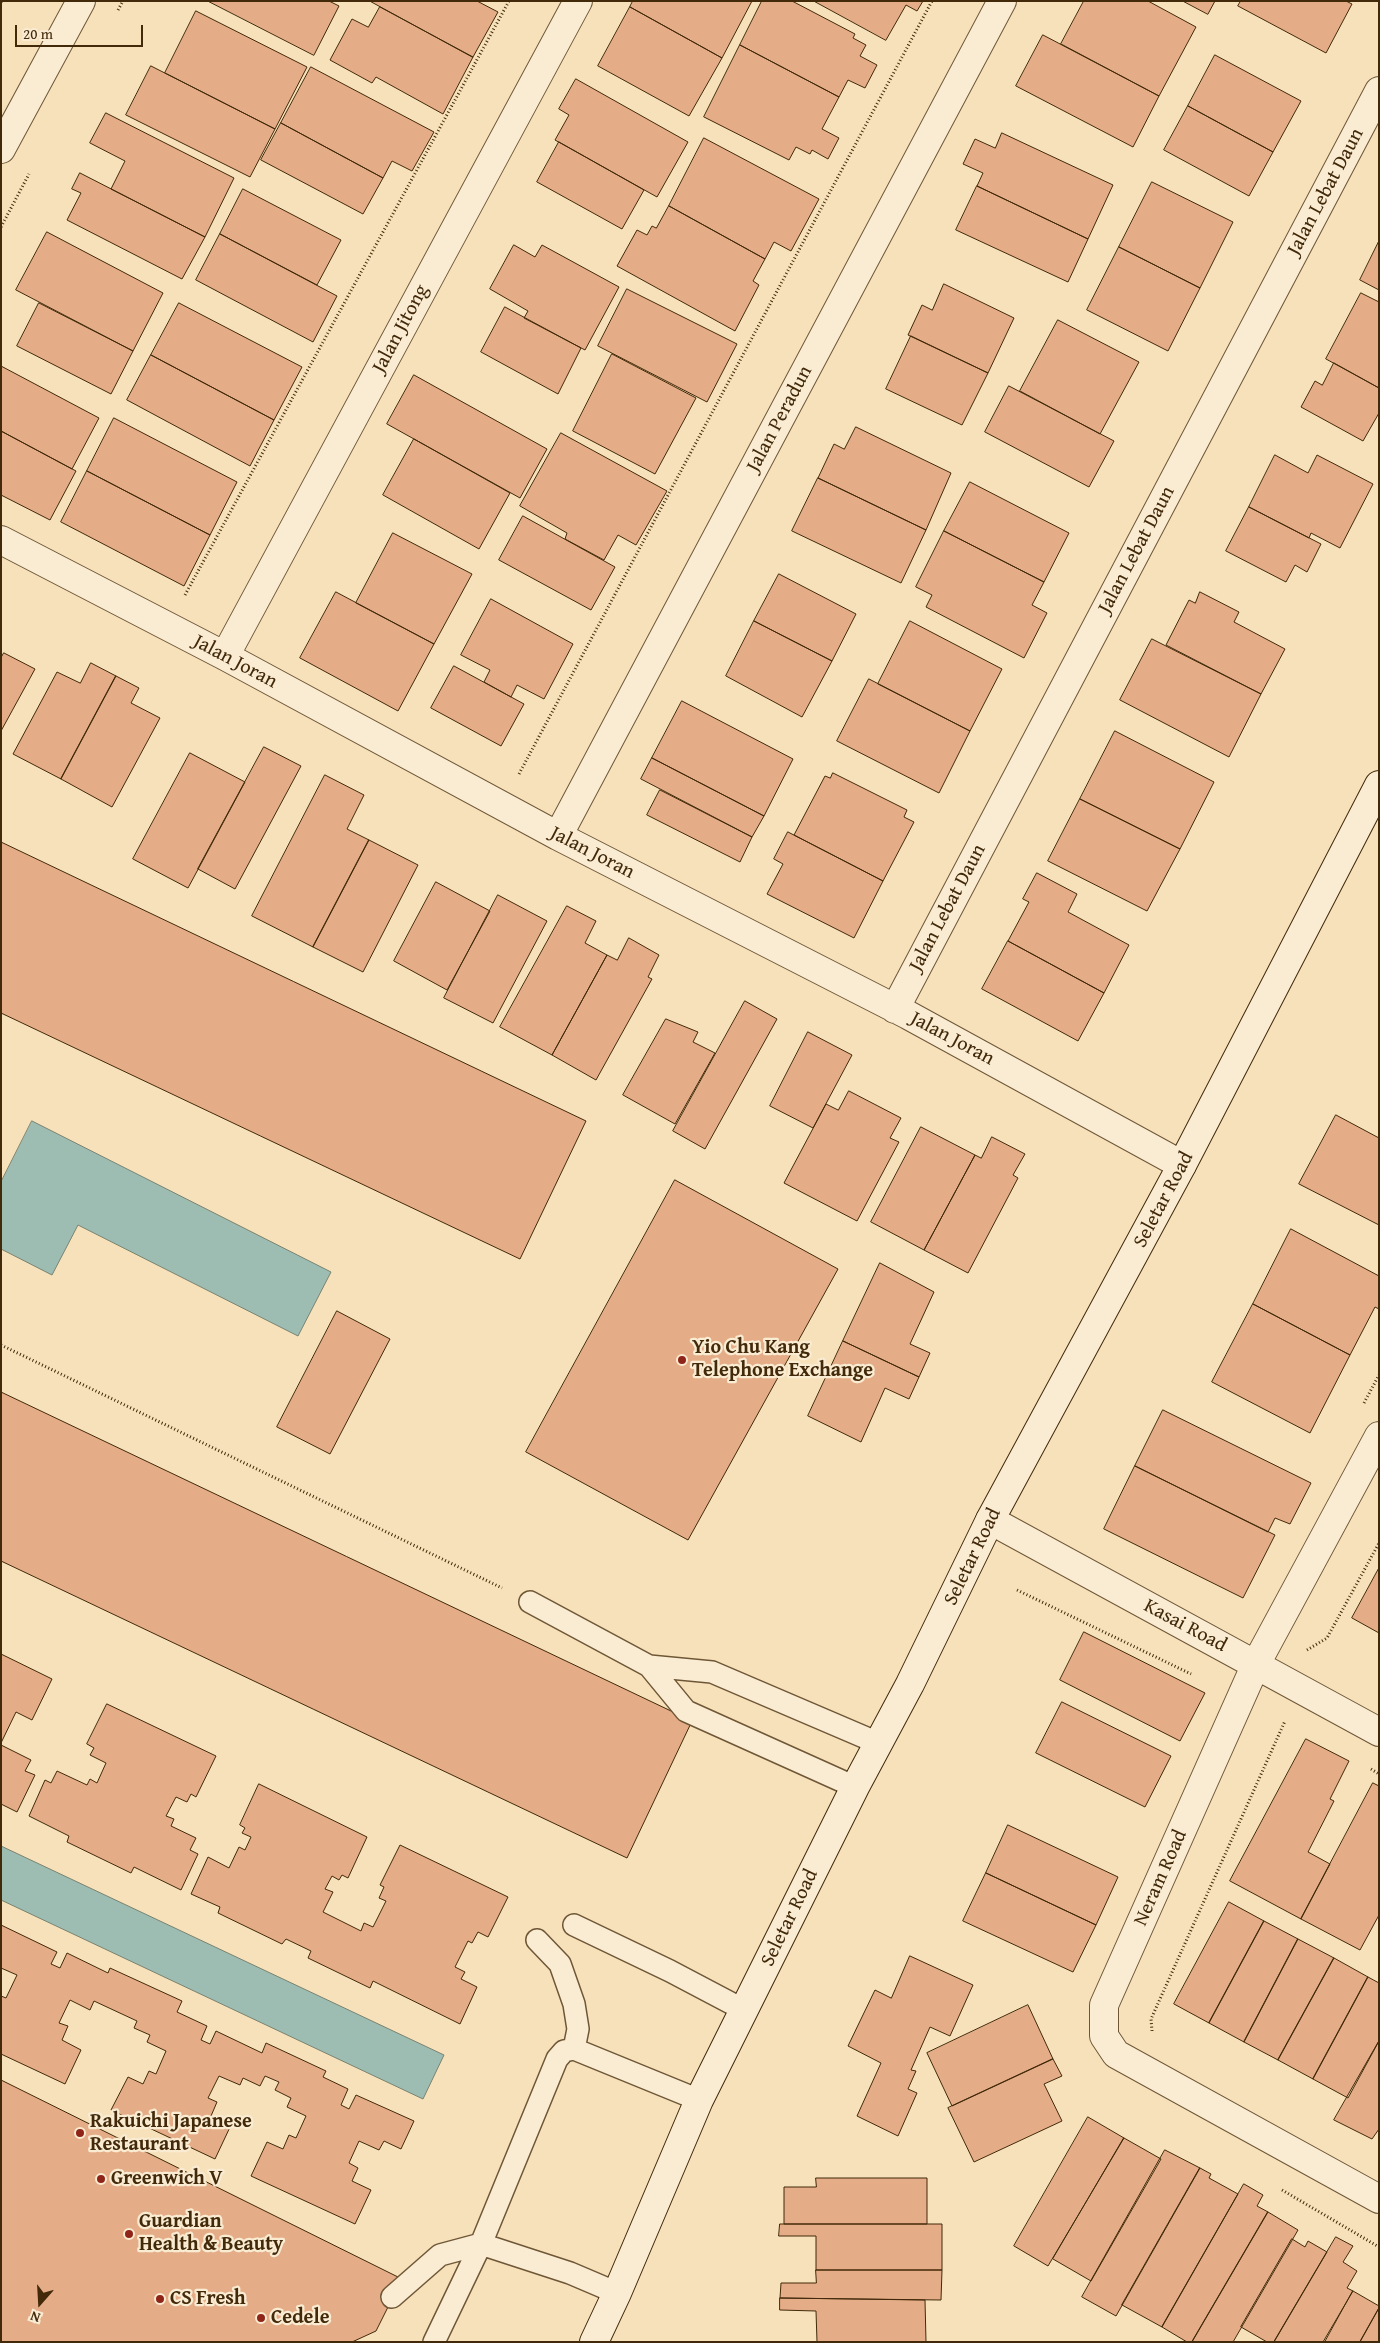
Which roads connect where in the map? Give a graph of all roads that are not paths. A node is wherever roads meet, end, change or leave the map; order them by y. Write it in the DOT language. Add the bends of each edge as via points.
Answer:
graph roads {
  1 [pos="81,1"];
  2 [pos="578,1"];
  3 [pos="1002,1"];
  4 [pos="1379,91"];
  5 [pos="1,149"];
  6 [pos="1,540"];
  7 [pos="225,656"];
  8 [pos="1379,785"];
  9 [pos="558,836"];
  10 [pos="895,1009"];
  11 [pos="1182,1166"];
  12 [pos="1379,1436"];
  13 [pos="990,1520"];
  14 [pos="530,1602"];
  15 [pos="1256,1664"];
  16 [pos="649,1666"];
  17 [pos="1379,1732"];
  18 [pos="878,1743"];
  19 [pos="855,1788"];
  20 [pos="574,1924"];
  21 [pos="537,1940"];
  22 [pos="744,2010"];
  23 [pos="574,2049"];
  24 [pos="699,2100"];
  25 [pos="1379,2199"];
  26 [pos="481,2244"];
  27 [pos="617,2294"];
  28 [pos="392,2297"];
  29 [pos="434,2342"];
  30 [pos="594,2342"];
  1 -- 5 [label="street"];
  2 -- 7 [label="street, Jalan Jitong"];
  3 -- 9 [label="street, Jalan Peradun"];
  4 -- 10 [label="street, Jalan Lebat Daun"];
  6 -- 7 [label="street, Jalan Joran"];
  7 -- 9 [label="street, Jalan Joran"];
  8 -- 11 [label="street, Seletar Road"];
  9 -- 10 [label="street, Jalan Joran"];
  10 -- 11 [label="street, Jalan Joran"];
  11 -- 13 [label="street, Seletar Road"];
  12 -- 15 [label="street, Neram Road"];
  13 -- 15 [label="street, Kasai Road"];
  13 -- 18 [label="street, Seletar Road"];
  14 -- 16 [label="lane"];
  15 -- 17 [label="street, Kasai Road"];
  15 -- 25 [label="street, Neram Road" via="1104,2005 1104,2036 1116,2054"];
  16 -- 18 [label="lane" via="712,1672"];
  16 -- 19 [label="lane" via="686,1711"];
  18 -- 19 [label="street, Seletar Road"];
  19 -- 22 [label="street, Seletar Road"];
  20 -- 22 [label="lane"];
  21 -- 23 [label="lane" via="560,1964 574,2004 578,2029"];
  22 -- 24 [label="street, Seletar Road"];
  23 -- 24 [label="lane"];
  23 -- 26 [label="lane" via="564,2051 557,2059"];
  24 -- 27 [label="street, Seletar Road"];
  26 -- 27 [label="lane" via="570,2273"];
  26 -- 28 [label="lane" via="440,2255"];
  26 -- 29 [label="lane"];
  27 -- 30 [label="street, Seletar Road"];
}
